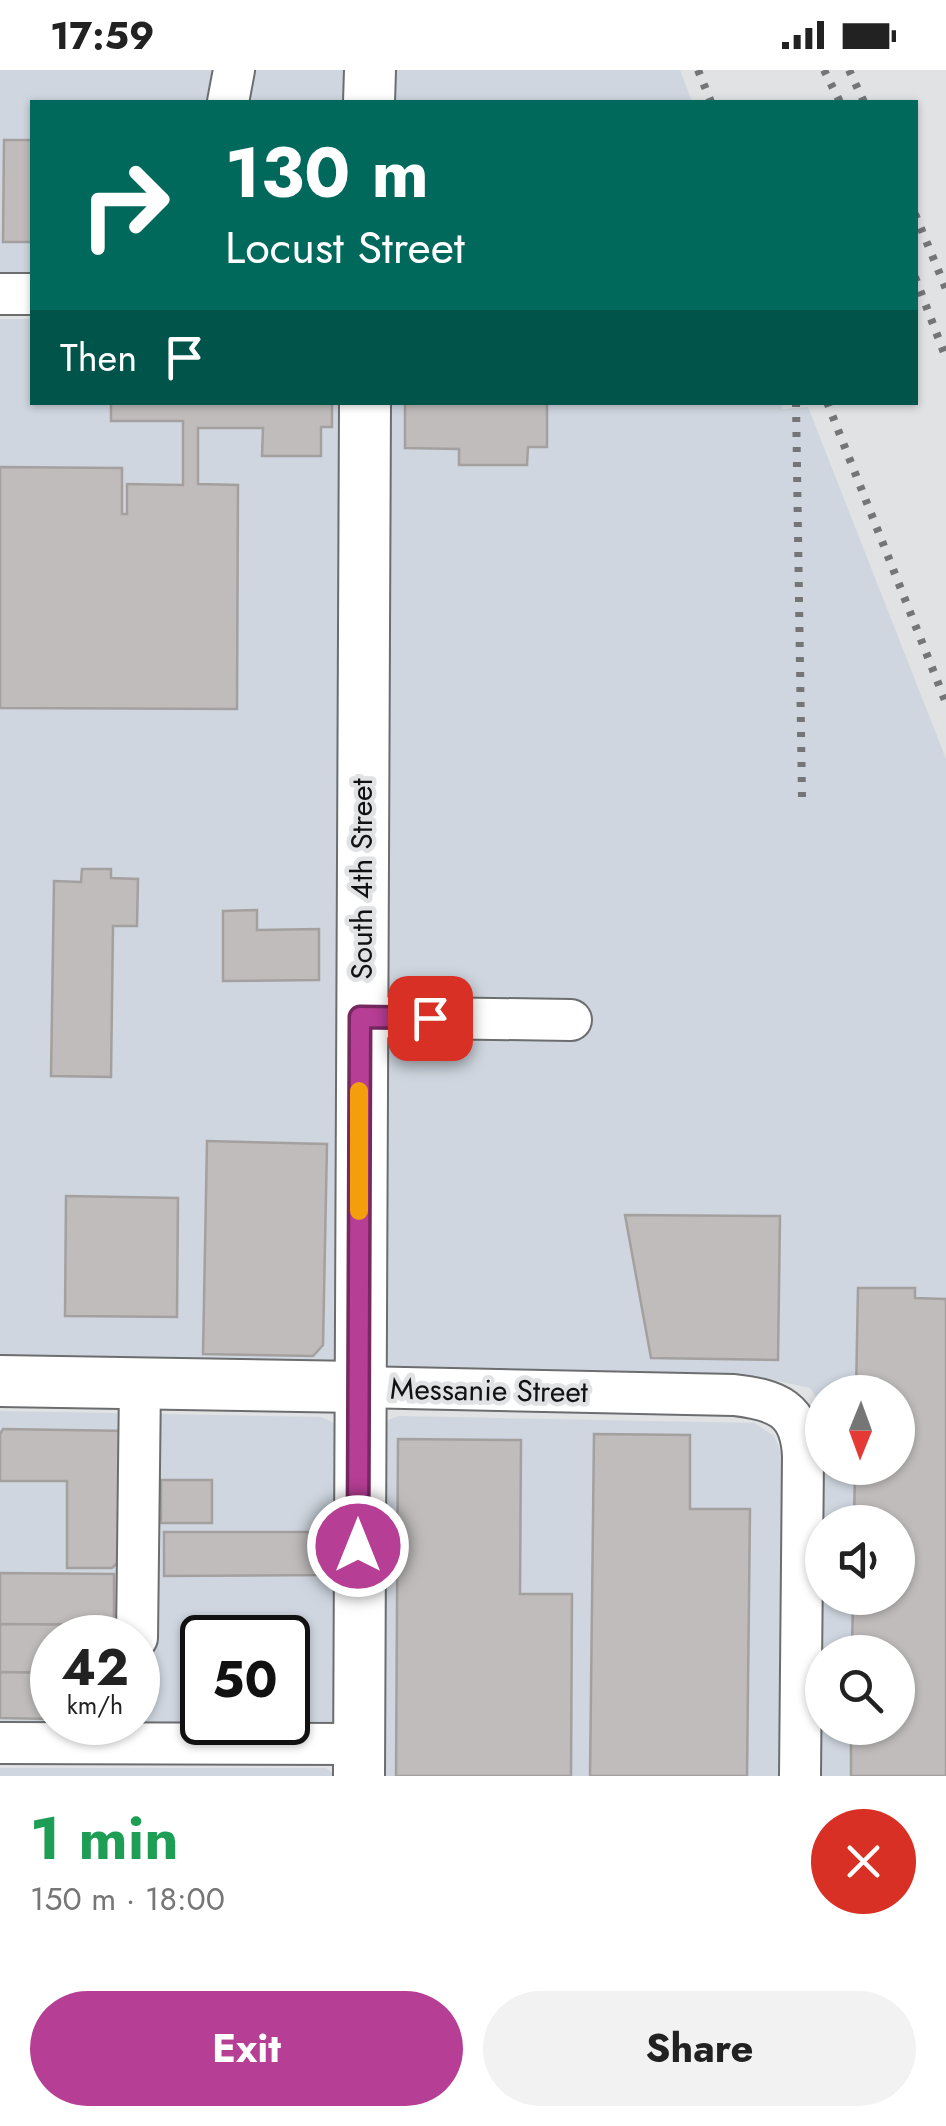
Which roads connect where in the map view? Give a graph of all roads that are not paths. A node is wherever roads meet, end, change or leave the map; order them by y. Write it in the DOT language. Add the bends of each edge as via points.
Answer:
graph roads {
  1 [pos="234,70"];
  2 [pos="370,70"];
  3 [pos="228,100"];
  4 [pos="370,100"];
  5 [pos="0,294"];
  6 [pos="30,294"];
  7 [pos="365,405"];
  8 [pos="360,1017"];
  9 [pos="571,1020"];
  10 [pos="0,1381"];
  11 [pos="140,1384"];
  12 [pos="358,1387"];
  13 [pos="137,1615"];
  14 [pos="0,1743"];
  15 [pos="136,1747"];
  16 [pos="359,1760"];
  17 [pos="800,1776"];
  1 -- 3 [label="street"];
  2 -- 4 [label="main road"];
  5 -- 6 [label="street"];
  7 -- 8 [label="main road, South 4th Street"];
  8 -- 9 [label="street"];
  8 -- 12 [label="main road, South 4th Street"];
  10 -- 11 [label="main road, Messanie Street"];
  11 -- 12 [label="main road, Messanie Street"];
  11 -- 13 [label="street"];
  12 -- 16 [label="main road, South 4th Street"];
  12 -- 17 [label="street, Messanie Street" via="734,1395 772,1402 792,1416 803,1456"];
  14 -- 15 [label="street"];
  15 -- 16 [label="street"];
}
